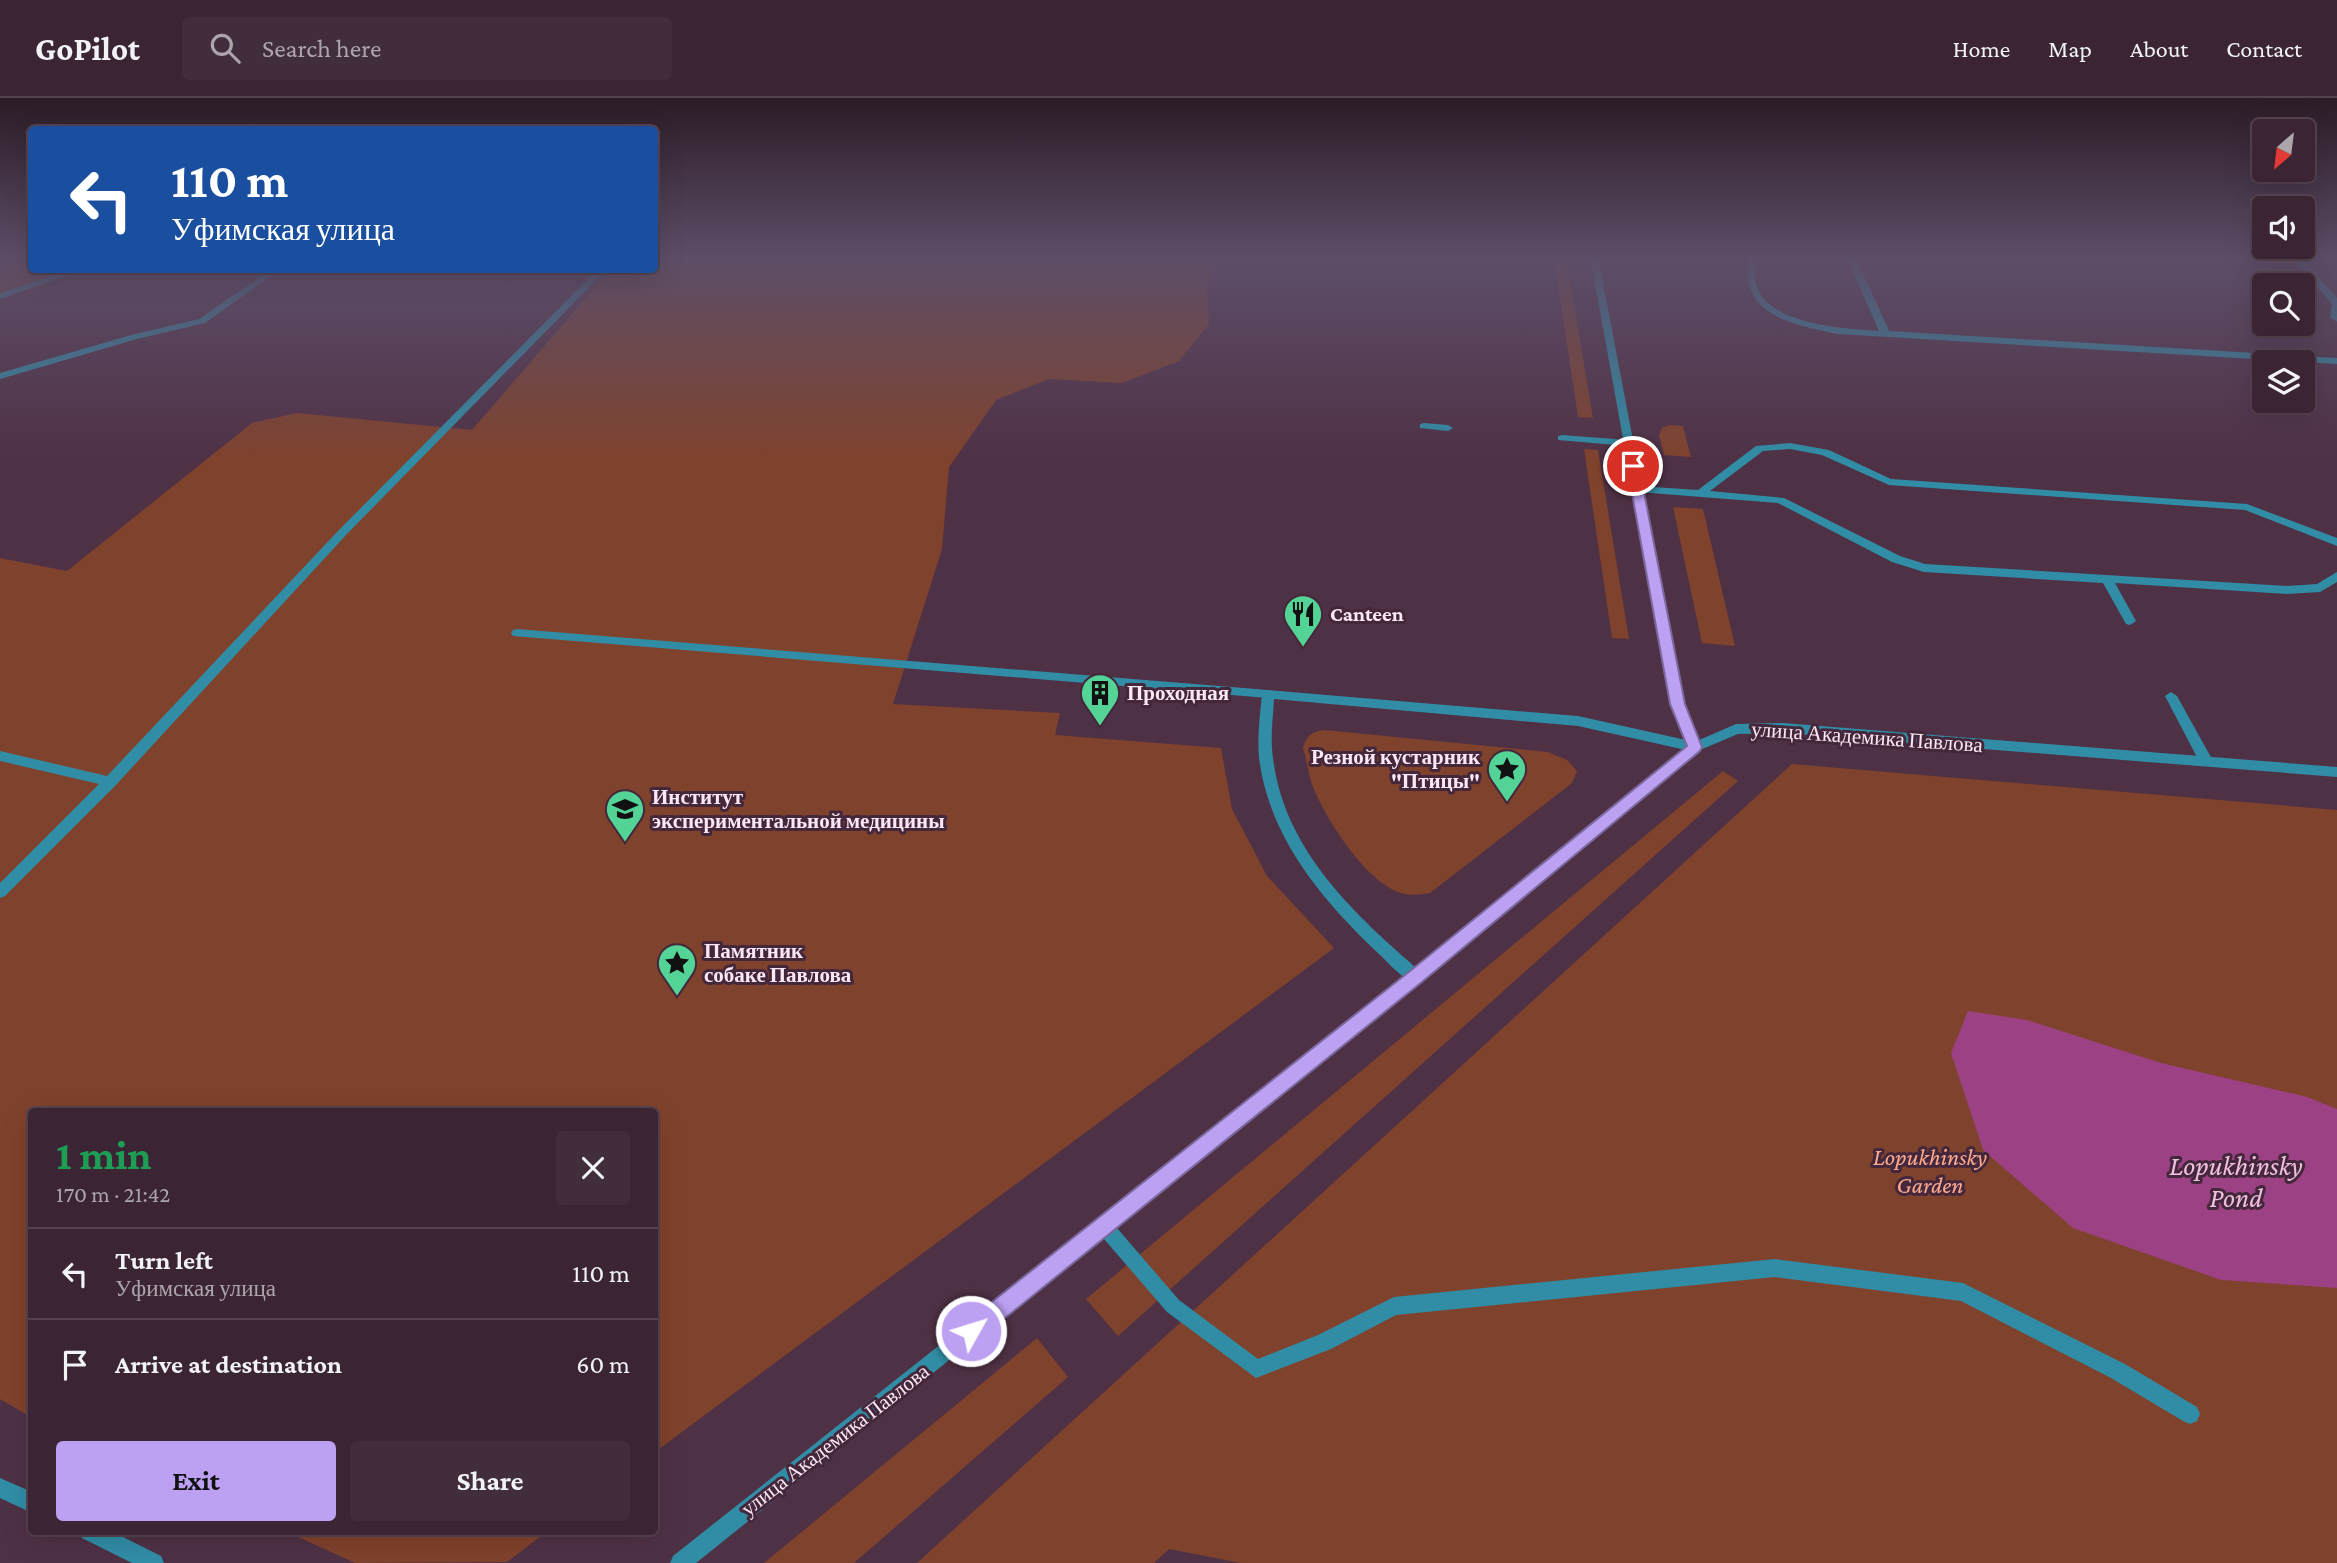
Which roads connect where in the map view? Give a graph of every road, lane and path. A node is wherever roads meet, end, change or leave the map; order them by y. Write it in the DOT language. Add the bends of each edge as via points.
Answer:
graph roads {
  1 [pos="188,324"];
  2 [pos="548,324"];
  3 [pos="1606,324"];
  4 [pos="1806,324"];
  5 [pos="1881,324"];
  6 [pos="1885,333"];
  7 [pos="2337,361"];
  8 [pos="0,376"];
  9 [pos="1424,426"];
  10 [pos="1448,428"];
  11 [pos="1563,438"];
  12 [pos="1628,443"];
  13 [pos="1638,489"];
  14 [pos="1701,493"];
  15 [pos="2337,542"];
  16 [pos="2337,576"];
  17 [pos="2107,579"];
  18 [pos="2130,621"];
  19 [pos="517,633"];
  20 [pos="1268,694"];
  21 [pos="2171,696"];
  22 [pos="1695,747"];
  23 [pos="0,756"];
  24 [pos="2206,761"];
  25 [pos="2337,772"];
  26 [pos="110,782"];
  27 [pos="0,892"];
  28 [pos="1416,976"];
  29 [pos="1104,1226"];
  30 [pos="2190,1414"];
  31 [pos="0,1488"];
  32 [pos="28,1501"];
  33 [pos="97,1535"];
  34 [pos="154,1563"];
  35 [pos="680,1563"];
  1 -- 8 [label="street"];
  2 -- 26 [label="street" via="342,533"];
  3 -- 12 [label="street"];
  4 -- 6 [label="street"];
  5 -- 6 [label="street"];
  6 -- 7 [label="street"];
  9 -- 10 [label="street"];
  11 -- 12 [label="street"];
  12 -- 13 [label="street"];
  13 -- 14 [label="street"];
  13 -- 22 [label="street" via="1677,704"];
  14 -- 15 [label="street" via="1760,449 1790,446 1825,452 1889,482 2247,507"];
  14 -- 17 [label="street" via="1780,500 1896,559 1924,568"];
  16 -- 17 [label="street" via="2320,588 2287,590"];
  17 -- 18 [label="street"];
  19 -- 20 [label="street"];
  20 -- 22 [label="street" via="1578,722"];
  20 -- 28 [label="street" via="1266,758 1277,808 1304,859 1340,905"];
  21 -- 24 [label="street"];
  22 -- 24 [label="street, улица Академика Павлова" via="1736,729 1783,728"];
  22 -- 28 [label="street, улица Академика Павлова"];
  23 -- 26 [label="street"];
  24 -- 25 [label="street, улица Академика Павлова"];
  26 -- 27 [label="street"];
  28 -- 29 [label="street, улица Академика Павлова"];
  29 -- 30 [label="street" via="1173,1306 1256,1369 1324,1342 1394,1306 1775,1268 1963,1292 2118,1371"];
  29 -- 35 [label="street, улица Академика Павлова"];
  31 -- 32 [label="street"];
  33 -- 34 [label="street"];
}
